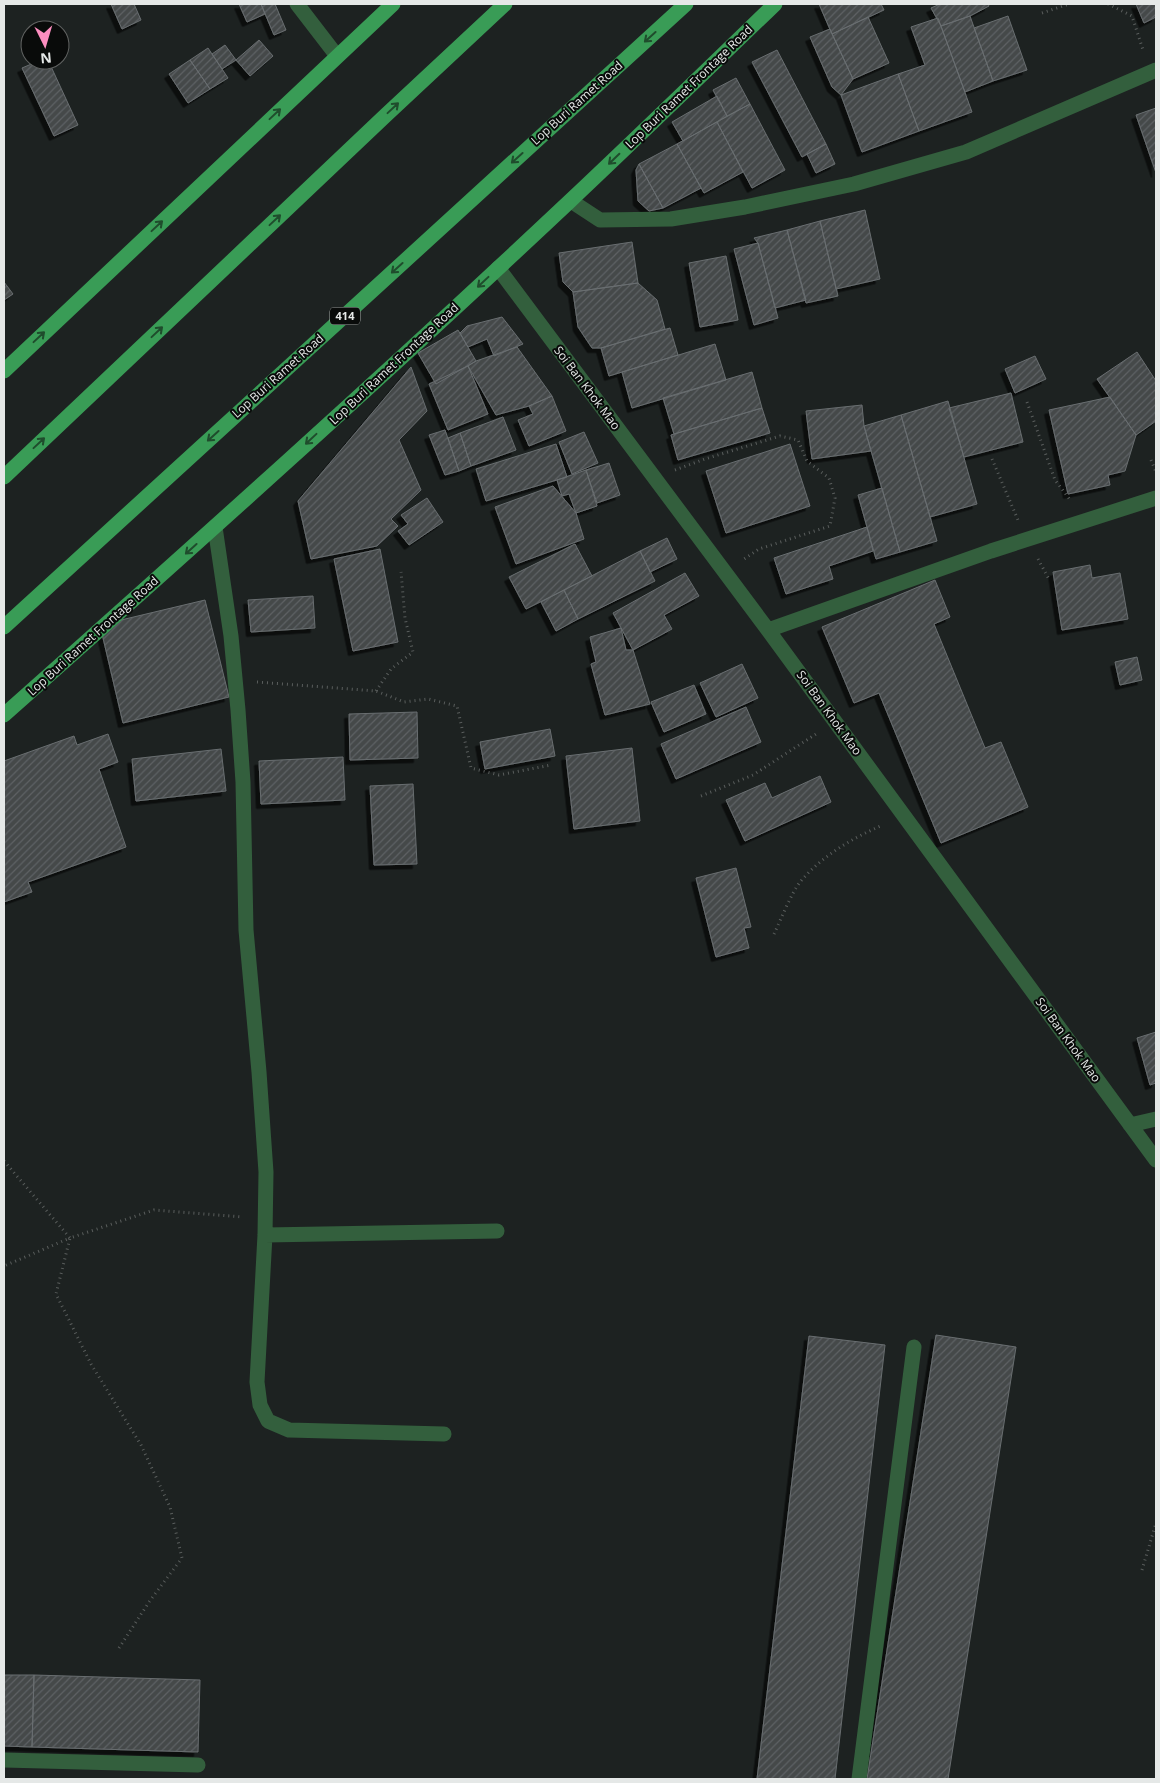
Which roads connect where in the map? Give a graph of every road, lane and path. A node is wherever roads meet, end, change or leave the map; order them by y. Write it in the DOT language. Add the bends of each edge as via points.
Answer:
graph roads {
  1 [pos="297,4"];
  2 [pos="393,4"];
  3 [pos="505,4"];
  4 [pos="686,4"];
  5 [pos="775,4"];
  6 [pos="1069,4"];
  7 [pos="1108,4"];
  8 [pos="1042,13"];
  9 [pos="337,56"];
  10 [pos="1154,71"];
  11 [pos="571,201"];
  12 [pos="498,268"];
  13 [pos="4,371"];
  14 [pos="1027,402"];
  15 [pos="992,458"];
  16 [pos="1151,460"];
  17 [pos="1156,472"];
  18 [pos="4,477"];
  19 [pos="655,478"];
  20 [pos="1156,498"];
  21 [pos="1088,520"];
  22 [pos="215,528"];
  23 [pos="1026,540"];
  24 [pos="724,571"];
  25 [pos="401,572"];
  26 [pos="4,627"];
  27 [pos="768,630"];
  28 [pos="236,680"];
  29 [pos="376,691"];
  30 [pos="4,715"];
  31 [pos="835,721"];
  32 [pos="551,765"];
  33 [pos="701,796"];
  34 [pos="904,816"];
  35 [pos="774,934"];
  36 [pos="1156,1119"];
  37 [pos="1130,1125"];
  38 [pos="1156,1160"];
  39 [pos="4,1161"];
  40 [pos="265,1218"];
  41 [pos="497,1231"];
  42 [pos="265,1235"];
  43 [pos="70,1238"];
  44 [pos="4,1266"];
  45 [pos="914,1346"];
  46 [pos="444,1434"];
  47 [pos="1156,1523"];
  48 [pos="1142,1570"];
  49 [pos="119,1648"];
  50 [pos="4,1760"];
  51 [pos="198,1765"];
  52 [pos="859,1779"];
  1 -- 9 [label="street"];
  2 -- 9 [label="main road"];
  18 -- 3 [label="main road, one-way"];
  4 -- 26 [label="main road, Lop Buri Ramet Road / 414, one-way"];
  5 -- 11 [label="main road, Lop Buri Ramet Frontage Road, one-way"];
  6 -- 8 [label="path"];
  7 -- 10 [label="path" via="1132,16"];
  13 -- 9 [label="main road, one-way"];
  10 -- 11 [label="street" via="966,152 854,184 670,220 600,220"];
  11 -- 12 [label="main road, Lop Buri Ramet Frontage Road"];
  12 -- 19 [label="street, Soi Ban Khok Mao"];
  12 -- 22 [label="main road, Lop Buri Ramet Frontage Road, one-way"];
  14 -- 21 [label="path" via="1056,480"];
  15 -- 23 [label="path"];
  16 -- 17 [label="path"];
  19 -- 24 [label="street, Soi Ban Khok Mao"];
  19 -- 24 [label="path" via="780,436 798,440 807,462 829,478 835,498 830,526 759,549"];
  20 -- 21 [label="street"];
  21 -- 23 [label="street"];
  22 -- 28 [label="street"];
  22 -- 30 [label="main road, Lop Buri Ramet Frontage Road, one-way"];
  23 -- 27 [label="street"];
  24 -- 27 [label="street, Soi Ban Khok Mao"];
  25 -- 29 [label="path" via="405,618 413,652 391,669"];
  27 -- 31 [label="street, Soi Ban Khok Mao"];
  28 -- 29 [label="path"];
  28 -- 40 [label="street" via="243,782 246,930 266,1172"];
  29 -- 32 [label="path" via="404,702 428,699 458,706 471,768 499,775"];
  31 -- 33 [label="path" via="753,775"];
  31 -- 34 [label="street, Soi Ban Khok Mao"];
  34 -- 35 [label="path" via="828,854 799,883"];
  34 -- 37 [label="street, Soi Ban Khok Mao"];
  36 -- 37 [label="street"];
  37 -- 38 [label="street, Soi Ban Khok Mao"];
  39 -- 43 [label="path"];
  40 -- 42 [label="street"];
  40 -- 43 [label="path" via="154,1210"];
  41 -- 42 [label="street"];
  42 -- 46 [label="street" via="257,1382 260,1405 268,1421 289,1430"];
  43 -- 44 [label="path"];
  43 -- 49 [label="path" via="56,1294 92,1364 141,1445 170,1506 182,1558"];
  45 -- 52 [label="street"];
  47 -- 48 [label="path"];
  50 -- 51 [label="street"];
}
